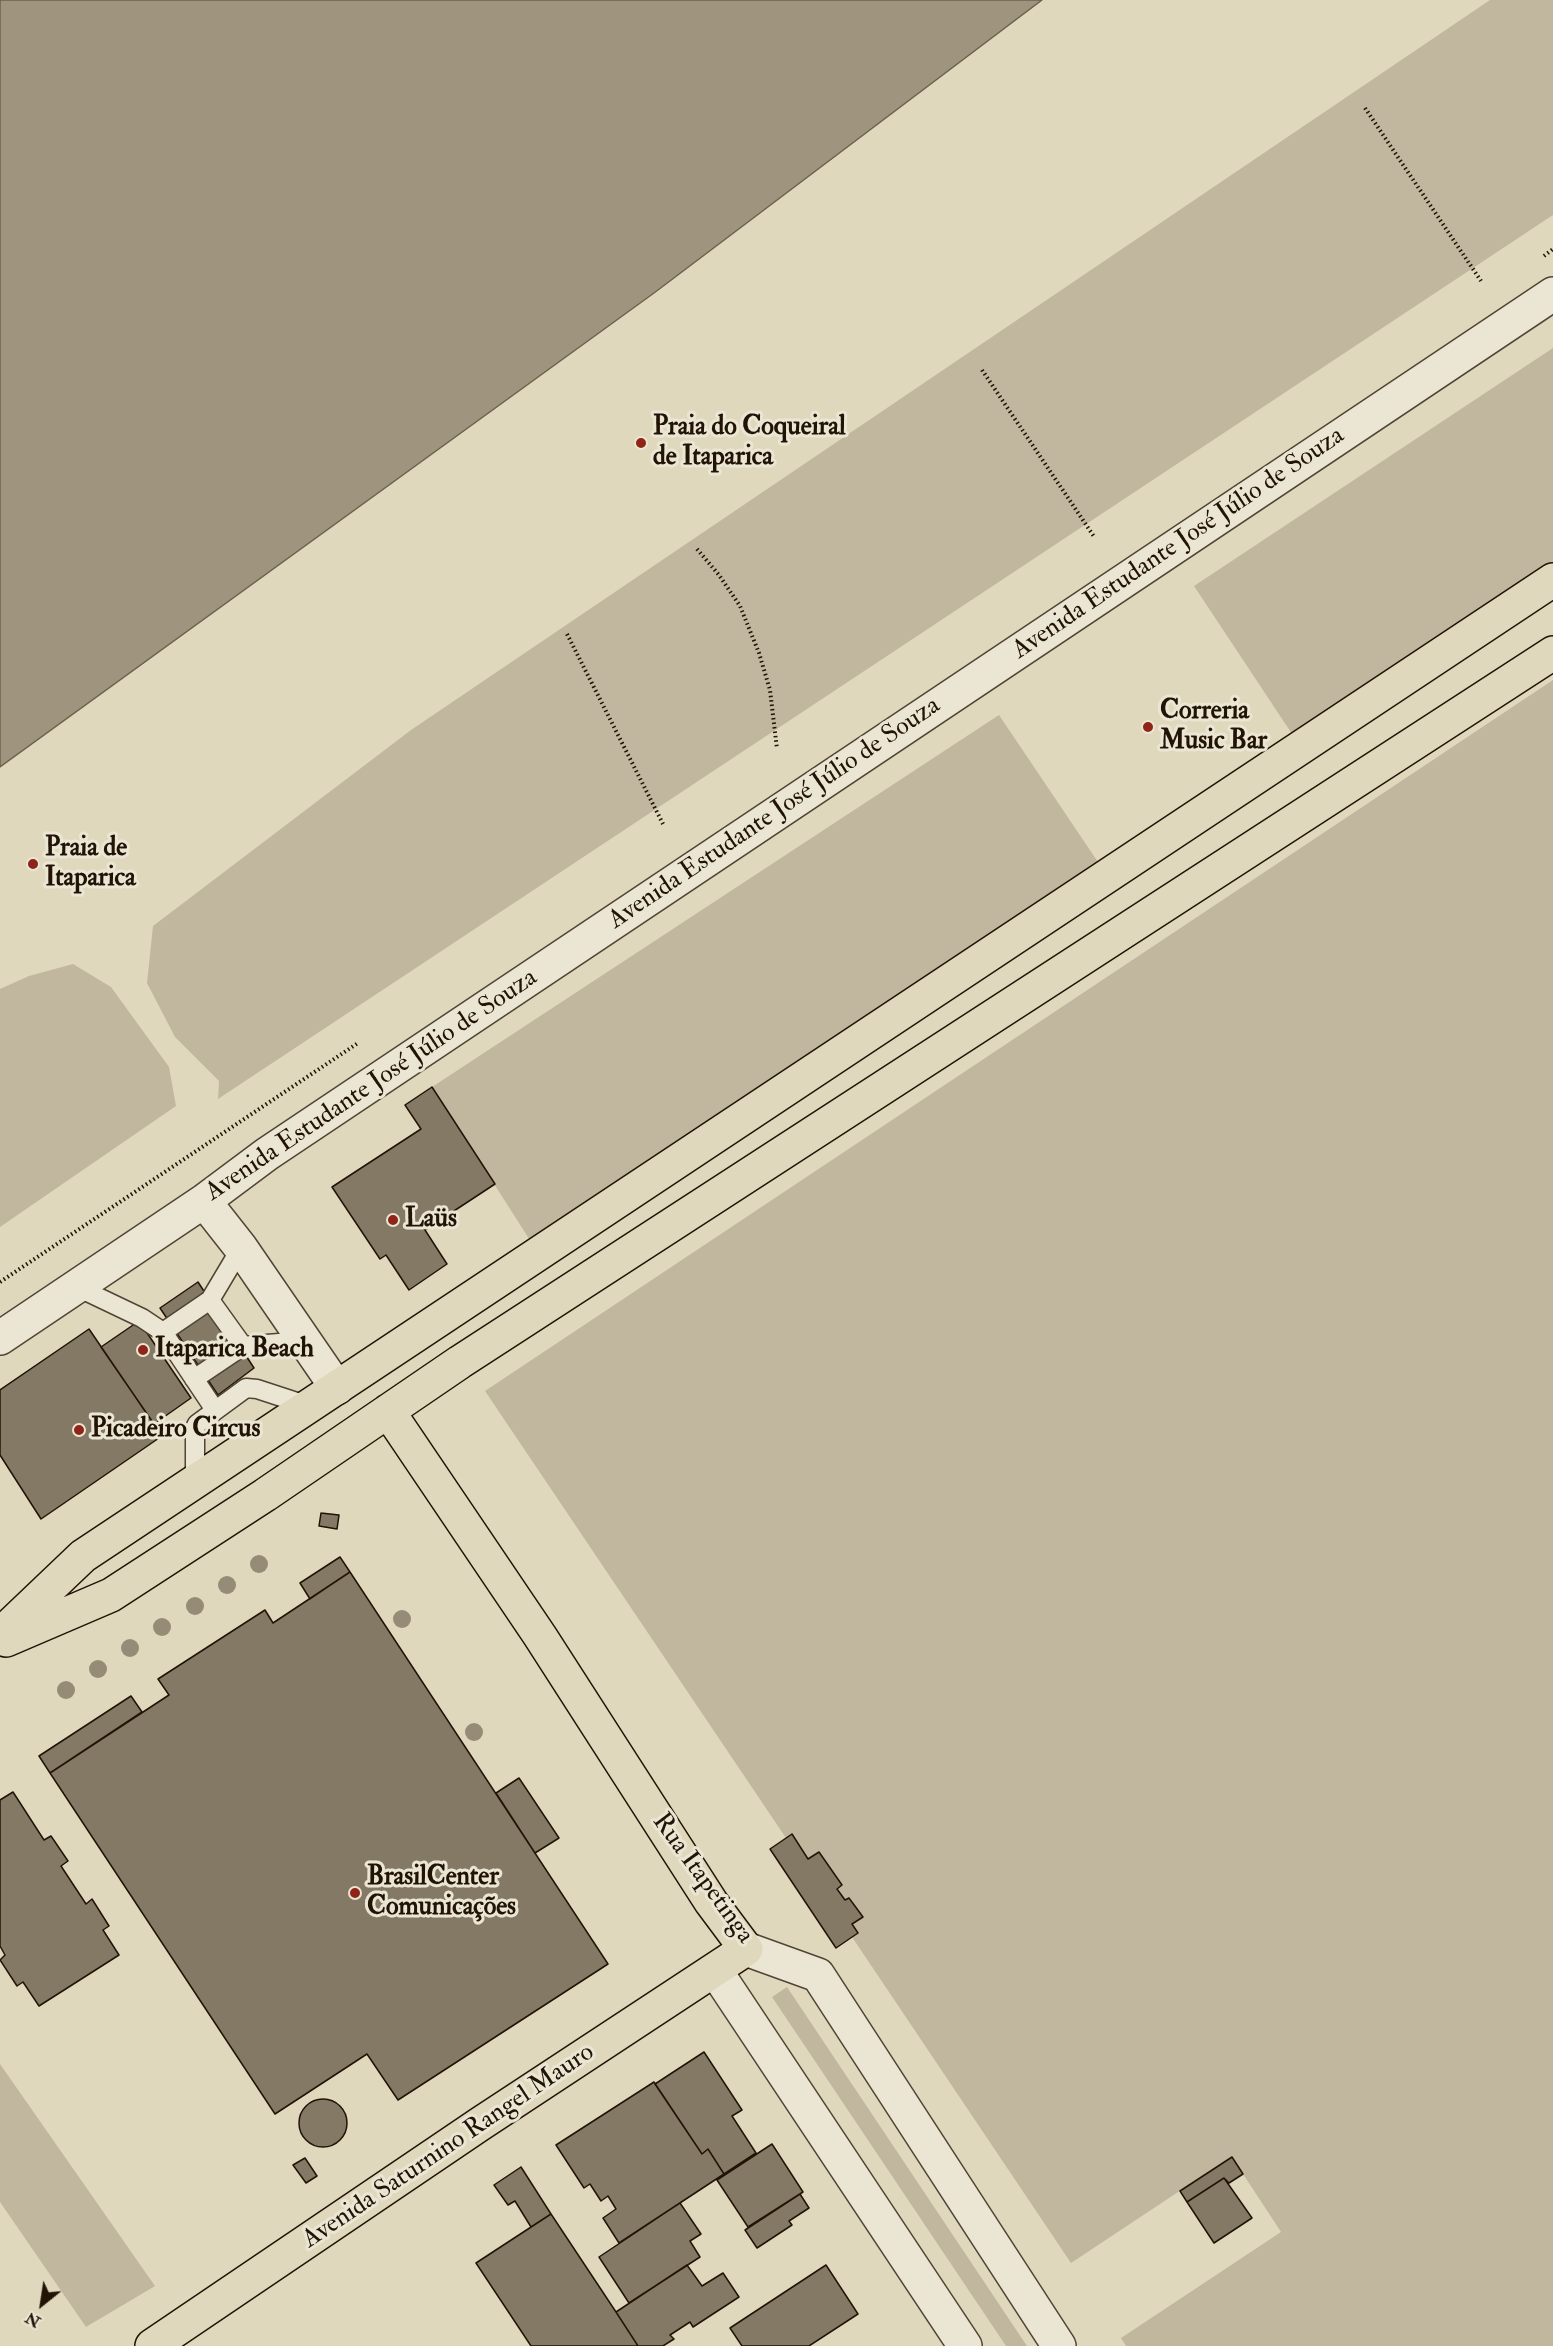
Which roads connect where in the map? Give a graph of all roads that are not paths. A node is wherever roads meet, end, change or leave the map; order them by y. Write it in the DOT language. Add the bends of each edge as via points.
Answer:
graph roads {
  1 [pos="1553,294"];
  2 [pos="1553,580"];
  3 [pos="1553,653"];
  4 [pos="204,1201"];
  5 [pos="241,1248"];
  6 [pos="77,1287"];
  7 [pos="210,1300"];
  8 [pos="163,1332"];
  9 [pos="0,1338"];
  10 [pos="303,1341"];
  11 [pos="243,1346"];
  12 [pos="194,1379"];
  13 [pos="337,1388"];
  14 [pos="309,1406"];
  15 [pos="215,1410"];
  16 [pos="388,1411"];
  17 [pos="195,1482"];
  18 [pos="0,1635"];
  19 [pos="0,1643"];
  20 [pos="746,1949"];
  21 [pos="716,1970"];
  22 [pos="152,2346"];
  23 [pos="965,2346"];
  24 [pos="1059,2346"];
  1 -- 4 [label="street, Avenida Estudante José Júlio de Souza" via="277,1147"];
  2 -- 13 [label="main road"];
  3 -- 16 [label="main road"];
  4 -- 5 [label="street"];
  4 -- 6 [label="street, Avenida Estudante José Júlio de Souza"];
  5 -- 7 [label="lane"];
  5 -- 10 [label="street"];
  6 -- 8 [label="lane"];
  6 -- 9 [label="street, Avenida Estudante José Júlio de Souza"];
  7 -- 8 [label="lane"];
  7 -- 11 [label="lane"];
  8 -- 12 [label="lane"];
  10 -- 11 [label="lane"];
  10 -- 13 [label="street"];
  11 -- 12 [label="lane"];
  12 -- 15 [label="lane"];
  13 -- 14 [label="main road"];
  14 -- 15 [label="lane" via="246,1388"];
  14 -- 17 [label="main road"];
  15 -- 17 [label="lane" via="195,1428"];
  16 -- 19 [label="main road" via="111,1595"];
  16 -- 20 [label="main road, Rua Itapetinga" via="540,1636 711,1902"];
  17 -- 18 [label="main road" via="83,1556"];
  20 -- 21 [label="main road, Avenida Saturnino Rangel Mauro"];
  20 -- 24 [label="street, Rua Itapetinga" via="818,1975"];
  21 -- 22 [label="main road, Avenida Saturnino Rangel Mauro"];
  21 -- 23 [label="street, Rua Itapetinga"];
}
